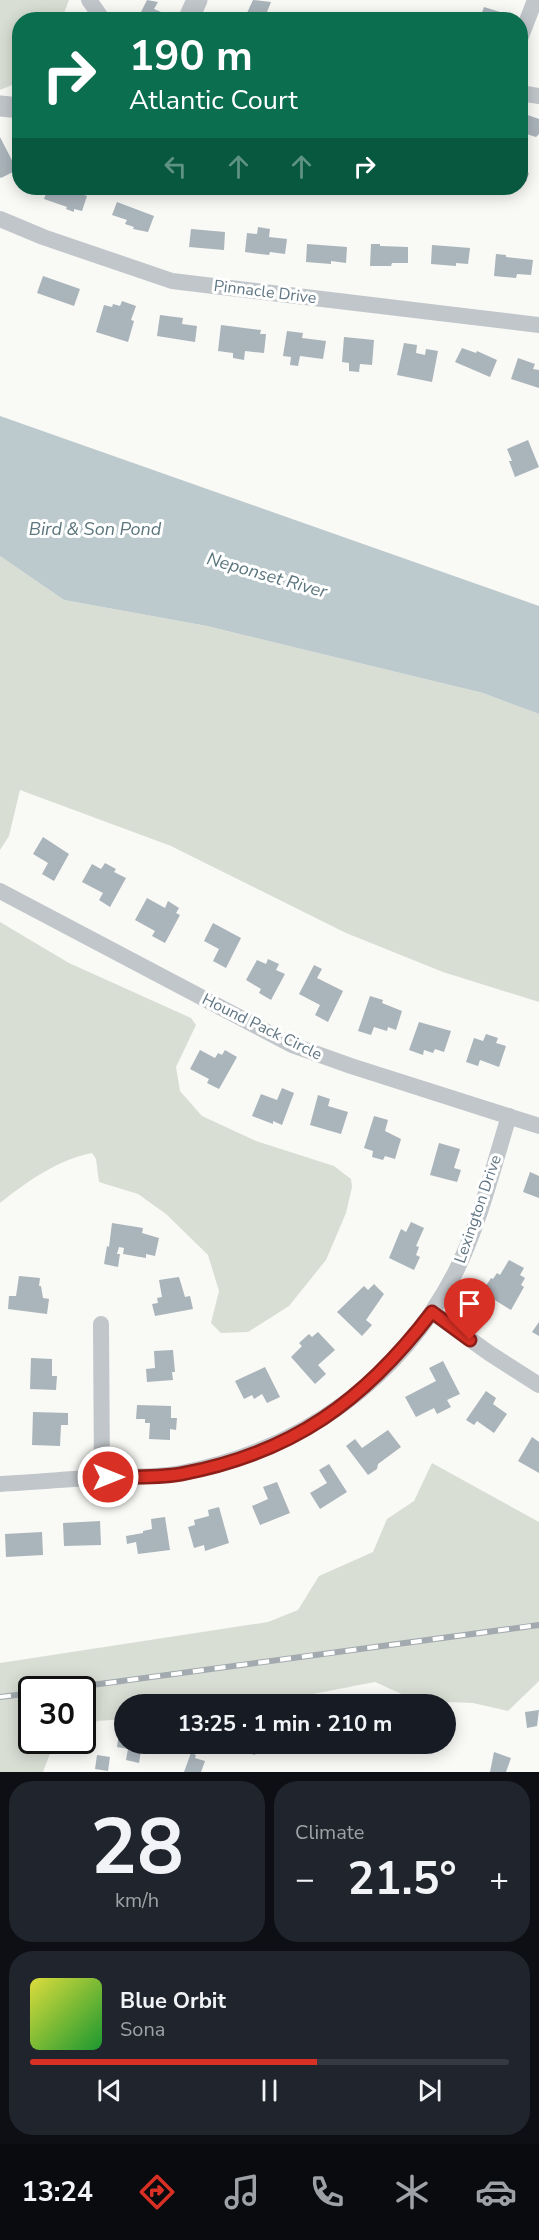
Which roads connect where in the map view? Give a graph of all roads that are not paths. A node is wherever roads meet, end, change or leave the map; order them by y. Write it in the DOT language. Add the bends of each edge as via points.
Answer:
graph roads {
  1 [pos="535,0"];
  2 [pos="528,18"];
  3 [pos="0,219"];
  4 [pos="539,325"];
  5 [pos="0,891"];
  6 [pos="509,1116"];
  7 [pos="539,1126"];
  8 [pos="432,1312"];
  9 [pos="101,1324"];
  10 [pos="539,1384"];
  11 [pos="102,1478"];
  12 [pos="0,1484"];
  1 -- 2 [label="street"];
  3 -- 4 [label="street, Pinnacle Drive" via="172,281"];
  5 -- 6 [label="street, Hound Pack Circle" via="292,1045"];
  6 -- 7 [label="street, Hound Pack Circle"];
  6 -- 8 [label="street, Lexington Drive" via="477,1220 457,1269"];
  8 -- 10 [label="street"];
  8 -- 11 [label="street, Lexington Drive" via="364,1389 291,1438 253,1454 180,1474"];
  9 -- 11 [label="street"];
  11 -- 12 [label="street, Lexington Drive"];
}
